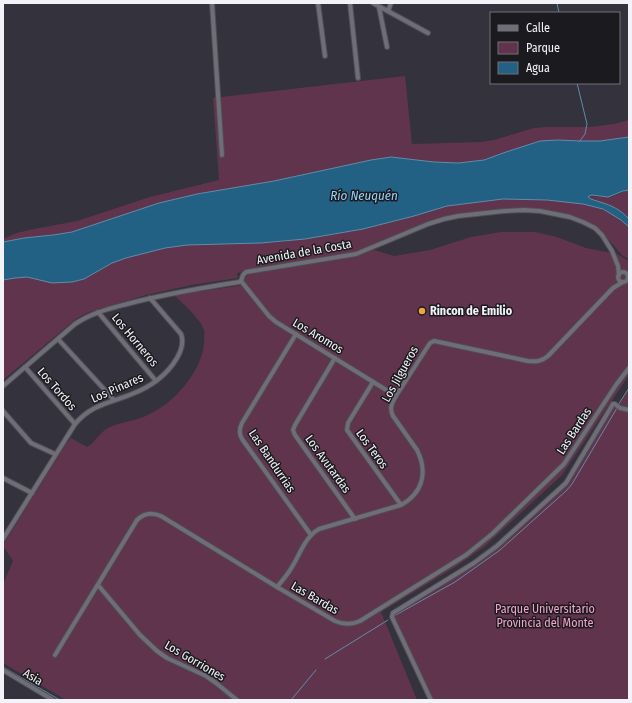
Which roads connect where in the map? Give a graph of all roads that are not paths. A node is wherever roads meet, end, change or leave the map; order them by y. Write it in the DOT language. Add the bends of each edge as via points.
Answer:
graph roads {
  1 [pos="212,3"];
  2 [pos="318,3"];
  3 [pos="350,3"];
  4 [pos="373,3"];
  5 [pos="391,3"];
  6 [pos="379,7"];
  7 [pos="388,11"];
  8 [pos="428,34"];
  9 [pos="387,47"];
  10 [pos="325,56"];
  11 [pos="358,78"];
  12 [pos="222,155"];
  13 [pos="616,260"];
  14 [pos="627,274"];
  15 [pos="619,276"];
  16 [pos="241,281"];
  17 [pos="626,282"];
  18 [pos="613,288"];
  19 [pos="150,298"];
  20 [pos="98,312"];
  21 [pos="296,334"];
  22 [pos="58,338"];
  23 [pos="335,358"];
  24 [pos="25,367"];
  25 [pos="629,368"];
  26 [pos="156,381"];
  27 [pos="373,382"];
  28 [pos="3,386"];
  29 [pos="396,396"];
  30 [pos="114,400"];
  31 [pos="629,410"];
  32 [pos="3,411"];
  33 [pos="75,424"];
  34 [pos="55,454"];
  35 [pos="3,478"];
  36 [pos="32,493"];
  37 [pos="401,505"];
  38 [pos="355,519"];
  39 [pos="3,529"];
  40 [pos="8,531"];
  41 [pos="311,535"];
  42 [pos="3,539"];
  43 [pos="98,584"];
  44 [pos="277,587"];
  45 [pos="55,655"];
  46 [pos="3,670"];
  47 [pos="53,700"];
  48 [pos="237,700"];
  49 [pos="431,700"];
  1 -- 12 [label="street"];
  2 -- 10 [label="street"];
  3 -- 11 [label="street"];
  4 -- 6 [label="street"];
  5 -- 7 [label="street"];
  6 -- 7 [label="street"];
  6 -- 9 [label="street"];
  7 -- 8 [label="street"];
  13 -- 14 [label="street, Avenida de la Costa"];
  13 -- 15 [label="street, Avenida de la Costa"];
  13 -- 16 [label="street, Avenida de la Costa" via="602,235 589,224 540,211 510,210 444,219 348,256 246,272"];
  14 -- 15 [label="street" via="622,272"];
  14 -- 17 [label="street"];
  15 -- 17 [label="street" via="620,281"];
  15 -- 18 [label="street, Los Jilgueros"];
  16 -- 19 [label="street, Avenida de la Costa"];
  16 -- 21 [label="street, Los Aromos" via="273,319"];
  17 -- 18 [label="street, Los Jilgueros"];
  18 -- 29 [label="street, Los Jilgueros" via="542,361 528,361 434,341 428,344"];
  19 -- 20 [label="street, Avenida de la Costa"];
  19 -- 26 [label="street, Los Pinares" via="183,340 179,354"];
  20 -- 22 [label="street, Avenida de la Costa" via="80,321"];
  20 -- 26 [label="street, Los Horneros"];
  21 -- 23 [label="street, Los Aromos"];
  21 -- 41 [label="street, Las Bandurrias" via="240,426 240,434"];
  22 -- 24 [label="street, Avenida de la Costa"];
  22 -- 30 [label="street"];
  23 -- 27 [label="street, Los Aromos"];
  23 -- 38 [label="street, Los Avutardas" via="293,430"];
  24 -- 28 [label="street, Avenida de la Costa"];
  24 -- 33 [label="street, Los Tordos"];
  25 -- 44 [label="street, Las Bardas" via="564,464 509,517 466,555 366,618 350,624 340,623"];
  26 -- 30 [label="street, Los Pinares"];
  27 -- 29 [label="street, Los Aromos"];
  27 -- 37 [label="street, Los Teros" via="348,423 347,430"];
  29 -- 37 [label="street, Los Jilgueros" via="391,405 392,414 420,455 422,467 418,490"];
  30 -- 33 [label="street, Los Pinares" via="91,410"];
  31 -- 49 [label="street" via="613,404 566,483 497,546 393,613 392,617"];
  32 -- 34 [label="street" via="31,444"];
  33 -- 34 [label="street, Los Pinares"];
  34 -- 36 [label="street, Los Pinares"];
  35 -- 36 [label="street"];
  36 -- 40 [label="street, Los Pinares"];
  37 -- 38 [label="street, Los Jilgueros"];
  38 -- 41 [label="street, Los Jilgueros" via="319,529"];
  39 -- 40 [label="street"];
  40 -- 42 [label="street, Los Pinares"];
  41 -- 44 [label="street"];
  43 -- 44 [label="street, Las Bardas" via="137,520 142,516 154,514"];
  43 -- 45 [label="street, Las Bardas"];
  43 -- 48 [label="street, Los Gorriones" via="140,635 157,651 206,676"];
  46 -- 47 [label="street, Asia"];
}
